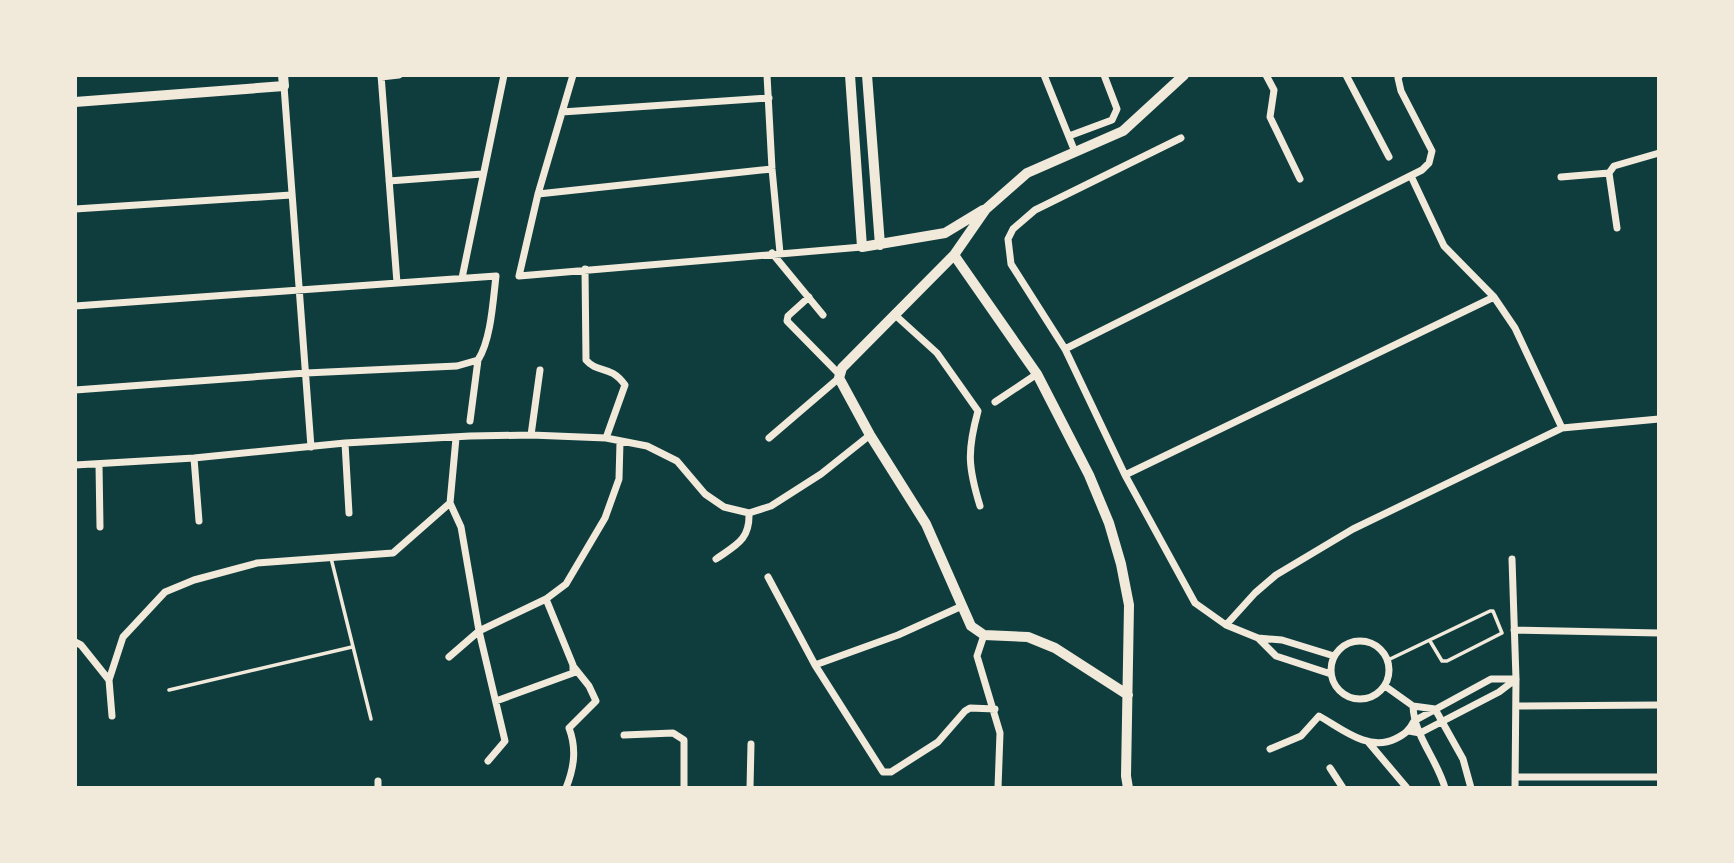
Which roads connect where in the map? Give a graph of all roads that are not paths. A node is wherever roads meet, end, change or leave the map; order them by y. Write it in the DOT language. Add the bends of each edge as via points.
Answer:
graph roads {
  1 [pos="399,75"];
  2 [pos="504,75"];
  3 [pos="573,75"];
  4 [pos="767,75"];
  5 [pos="850,75"];
  6 [pos="867,75"];
  7 [pos="1044,75"];
  8 [pos="1104,75"];
  9 [pos="1184,75"];
  10 [pos="1266,75"];
  11 [pos="1346,75"];
  12 [pos="1400,75"];
  13 [pos="381,76"];
  14 [pos="283,81"];
  15 [pos="769,98"];
  16 [pos="75,102"];
  17 [pos="562,112"];
  18 [pos="1069,136"];
  19 [pos="1181,138"];
  20 [pos="1075,152"];
  21 [pos="1659,153"];
  22 [pos="1389,157"];
  23 [pos="772,169"];
  24 [pos="1609,173"];
  25 [pos="482,174"];
  26 [pos="1411,176"];
  27 [pos="1561,177"];
  28 [pos="1300,179"];
  29 [pos="389,181"];
  30 [pos="538,194"];
  31 [pos="291,195"];
  32 [pos="75,209"];
  33 [pos="986,209"];
  34 [pos="1617,228"];
  35 [pos="880,245"];
  36 [pos="862,247"];
  37 [pos="776,253"];
  38 [pos="954,254"];
  39 [pos="585,269"];
  40 [pos="462,278"];
  41 [pos="397,283"];
  42 [pos="300,291"];
  43 [pos="809,297"];
  44 [pos="1494,297"];
  45 [pos="75,306"];
  46 [pos="894,314"];
  47 [pos="823,315"];
  48 [pos="1065,349"];
  49 [pos="478,360"];
  50 [pos="540,370"];
  51 [pos="306,373"];
  52 [pos="1037,374"];
  53 [pos="840,377"];
  54 [pos="75,390"];
  55 [pos="995,402"];
  56 [pos="1659,419"];
  57 [pos="470,421"];
  58 [pos="1562,428"];
  59 [pos="531,435"];
  60 [pos="870,435"];
  61 [pos="456,438"];
  62 [pos="606,438"];
  63 [pos="769,438"];
  64 [pos="621,442"];
  65 [pos="345,443"];
  66 [pos="311,447"];
  67 [pos="194,458"];
  68 [pos="99,464"];
  69 [pos="75,465"];
  70 [pos="1125,475"];
  71 [pos="450,503"];
  72 [pos="981,506"];
  73 [pos="349,513"];
  74 [pos="749,513"];
  75 [pos="199,521"];
  76 [pos="100,527"];
  77 [pos="330,556"];
  78 [pos="716,559"];
  79 [pos="1512,559"];
  80 [pos="768,577"];
  81 [pos="546,600"];
  82 [pos="962,606"];
  83 [pos="1226,625"];
  84 [pos="1514,630"];
  85 [pos="479,631"];
  86 [pos="1659,633"];
  87 [pos="984,635"];
  88 [pos="1258,638"];
  89 [pos="1430,641"];
  90 [pos="75,642"];
  91 [pos="352,647"];
  92 [pos="1334,656"];
  93 [pos="449,657"];
  94 [pos="1388,660"];
  95 [pos="573,665"];
  96 [pos="815,665"];
  97 [pos="1331,674"];
  98 [pos="1516,679"];
  99 [pos="109,681"];
  100 [pos="1385,686"];
  101 [pos="169,690"];
  102 [pos="1128,695"];
  103 [pos="496,701"];
  104 [pos="1659,705"];
  105 [pos="1413,706"];
  106 [pos="1516,706"];
  107 [pos="995,709"];
  108 [pos="1435,709"];
  109 [pos="112,716"];
  110 [pos="371,719"];
  111 [pos="1414,721"];
  112 [pos="1443,721"];
  113 [pos="1409,731"];
  114 [pos="1420,733"];
  115 [pos="624,735"];
  116 [pos="1368,743"];
  117 [pos="751,744"];
  118 [pos="1270,749"];
  119 [pos="488,761"];
  120 [pos="1330,768"];
  121 [pos="1659,777"];
  122 [pos="1515,778"];
  123 [pos="566,788"];
  124 [pos="684,788"];
  125 [pos="750,788"];
  126 [pos="998,788"];
  127 [pos="1128,788"];
  128 [pos="1343,788"];
  129 [pos="1407,788"];
  130 [pos="1445,788"];
  131 [pos="1471,788"];
  132 [pos="1515,788"];
  1 -- 13 [label="street"];
  2 -- 25 [label="street"];
  3 -- 17 [label="street"];
  4 -- 15 [label="street"];
  5 -- 36 [label="street"];
  6 -- 35 [label="street"];
  7 -- 18 [label="street"];
  8 -- 18 [label="street" via="1117,109 1112,120"];
  9 -- 20 [label="street" via="1123,131"];
  10 -- 28 [label="street" via="1274,90 1270,117"];
  11 -- 22 [label="street"];
  12 -- 26 [label="street" via="1401,91 1432,151 1429,163"];
  13 -- 29 [label="street"];
  14 -- 16 [label="street"];
  14 -- 31 [label="street"];
  15 -- 17 [label="street"];
  15 -- 23 [label="street"];
  17 -- 30 [label="street"];
  18 -- 20 [label="street"];
  19 -- 48 [label="street" via="1035,210 1013,229 1008,239 1011,264"];
  20 -- 33 [label="street" via="1027,173"];
  21 -- 24 [label="street" via="1614,166"];
  23 -- 30 [label="street"];
  23 -- 37 [label="street"];
  24 -- 27 [label="street"];
  24 -- 34 [label="street"];
  25 -- 29 [label="street"];
  25 -- 40 [label="street"];
  26 -- 44 [label="street" via="1444,246"];
  26 -- 48 [label="street"];
  29 -- 41 [label="street"];
  30 -- 39 [label="street" via="519,275"];
  31 -- 32 [label="street"];
  31 -- 42 [label="street"];
  33 -- 35 [label="street" via="945,233"];
  33 -- 38 [label="street"];
  35 -- 36 [label="street"];
  36 -- 37 [label="street"];
  37 -- 39 [label="street"];
  37 -- 43 [label="street"];
  38 -- 46 [label="street"];
  38 -- 52 [label="street"];
  39 -- 62 [label="street" via="586,360 616,373 625,385"];
  40 -- 41 [label="street"];
  40 -- 49 [label="street" via="496,276"];
  41 -- 42 [label="street"];
  42 -- 45 [label="street"];
  42 -- 51 [label="street"];
  43 -- 47 [label="street"];
  43 -- 53 [label="street" via="788,321"];
  44 -- 58 [label="street" via="1515,328"];
  44 -- 70 [label="street"];
  46 -- 53 [label="street" via="842,368"];
  46 -- 72 [label="street" via="937,353 978,411 969,443 971,474"];
  48 -- 70 [label="street"];
  49 -- 51 [label="street" via="457,366"];
  49 -- 57 [label="street"];
  50 -- 59 [label="street"];
  51 -- 54 [label="street"];
  51 -- 66 [label="street"];
  52 -- 55 [label="street"];
  52 -- 102 [label="street" via="1090,475 1121,564 1129,606"];
  53 -- 60 [label="street"];
  53 -- 63 [label="street"];
  56 -- 58 [label="street"];
  58 -- 83 [label="street" via="1343,535 1276,575"];
  59 -- 61 [label="street"];
  59 -- 62 [label="street"];
  60 -- 74 [label="street" via="821,474 771,506"];
  60 -- 82 [label="street" via="926,524"];
  61 -- 65 [label="street"];
  61 -- 71 [label="street"];
  62 -- 64 [label="street"];
  64 -- 74 [label="street" via="647,446 677,461 705,494 724,507"];
  64 -- 81 [label="street" via="619,479 605,518 566,584"];
  65 -- 66 [label="street"];
  65 -- 73 [label="street"];
  66 -- 67 [label="street"];
  67 -- 68 [label="street"];
  67 -- 75 [label="street"];
  68 -- 69 [label="street"];
  68 -- 76 [label="street"];
  70 -- 83 [label="street" via="1195,603"];
  71 -- 77 [label="street" via="393,553"];
  71 -- 85 [label="street" via="461,527"];
  74 -- 78 [label="street" via="750,527 742,541"];
  77 -- 91 [label="lane"];
  77 -- 99 [label="street" via="257,563 165,592 123,637"];
  79 -- 84 [label="street"];
  80 -- 96 [label="street"];
  81 -- 85 [label="street"];
  81 -- 95 [label="street"];
  82 -- 87 [label="street" via="971,625"];
  82 -- 96 [label="street"];
  83 -- 88 [label="street"];
  84 -- 86 [label="street"];
  84 -- 98 [label="street"];
  85 -- 93 [label="street"];
  85 -- 103 [label="street"];
  87 -- 102 [label="street" via="1028,636"];
  87 -- 107 [label="street" via="977,656"];
  88 -- 92 [label="street" via="1282,640"];
  88 -- 97 [label="street" via="1276,656"];
  89 -- 89 [label="lane" via="1490,611 1502,633 1447,662"];
  89 -- 94 [label="lane"];
  90 -- 99 [label="street"];
  91 -- 101 [label="lane"];
  91 -- 110 [label="lane"];
  92 -- 94 [label="street" via="1356,641 1381,649"];
  92 -- 97 [label="street"];
  94 -- 100 [label="street"];
  95 -- 103 [label="street" via="569,676"];
  95 -- 123 [label="street" via="596,701 569,728 574,741 573,771"];
  96 -- 107 [label="street" via="883,772 891,772 938,742 970,708"];
  97 -- 100 [label="street" via="1336,687 1347,696 1374,696"];
  98 -- 106 [label="street"];
  98 -- 108 [label="street" via="1491,679"];
  98 -- 112 [label="street"];
  99 -- 109 [label="street"];
  100 -- 105 [label="street"];
  102 -- 127 [label="street"];
  103 -- 119 [label="street" via="505,741"];
  104 -- 106 [label="street"];
  105 -- 108 [label="street"];
  105 -- 111 [label="street"];
  106 -- 122 [label="street"];
  107 -- 126 [label="street" via="1000,733"];
  108 -- 111 [label="street"];
  108 -- 112 [label="street"];
  111 -- 113 [label="street"];
  111 -- 114 [label="street"];
  112 -- 114 [label="street"];
  112 -- 131 [label="street"];
  113 -- 114 [label="street"];
  113 -- 116 [label="street" via="1391,741"];
  114 -- 130 [label="street"];
  115 -- 124 [label="street" via="673,733 684,740"];
  116 -- 118 [label="street" via="1319,716 1301,736"];
  116 -- 129 [label="street"];
  117 -- 125 [label="street"];
  120 -- 128 [label="street"];
  121 -- 122 [label="street"];
  122 -- 132 [label="street"];
}
